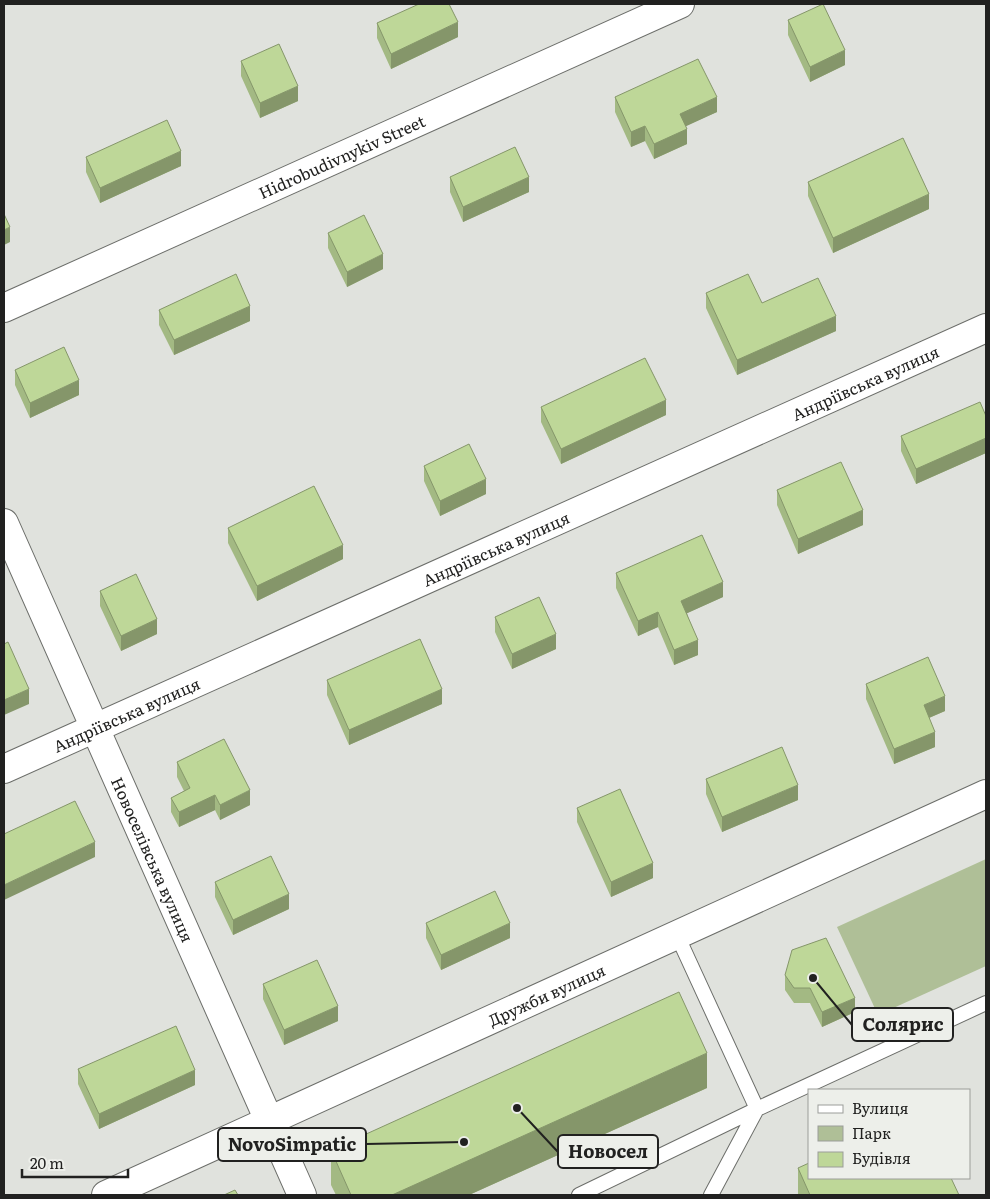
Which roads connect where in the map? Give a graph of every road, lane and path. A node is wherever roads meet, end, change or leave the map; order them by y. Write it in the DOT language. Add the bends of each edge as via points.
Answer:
graph roads {
  1 [pos="680,4"];
  2 [pos="4,308"];
  3 [pos="986,328"];
  4 [pos="4,522"];
  5 [pos="94,728"];
  6 [pos="4,769"];
  7 [pos="986,794"];
  8 [pos="677,935"];
  9 [pos="986,1003"];
  10 [pos="757,1109"];
  11 [pos="269,1122"];
  12 [pos="106,1195"];
  13 [pos="302,1195"];
  14 [pos="579,1195"];
  15 [pos="711,1195"];
  1 -- 2 [label="street, Hidrobudivnykiv Street"];
  3 -- 5 [label="street, Андріївська вулиця"];
  4 -- 5 [label="street, Новоселівська вулиця"];
  5 -- 6 [label="street, Андріївська вулиця"];
  5 -- 11 [label="street, Новоселівська вулиця"];
  7 -- 8 [label="street, Дружби вулиця"];
  8 -- 10 [label="lane"];
  8 -- 11 [label="street, Дружби вулиця"];
  9 -- 10 [label="lane"];
  10 -- 14 [label="lane"];
  10 -- 15 [label="lane"];
  11 -- 12 [label="street, Дружби вулиця"];
  11 -- 13 [label="street, Новоселівська вулиця"];
}
